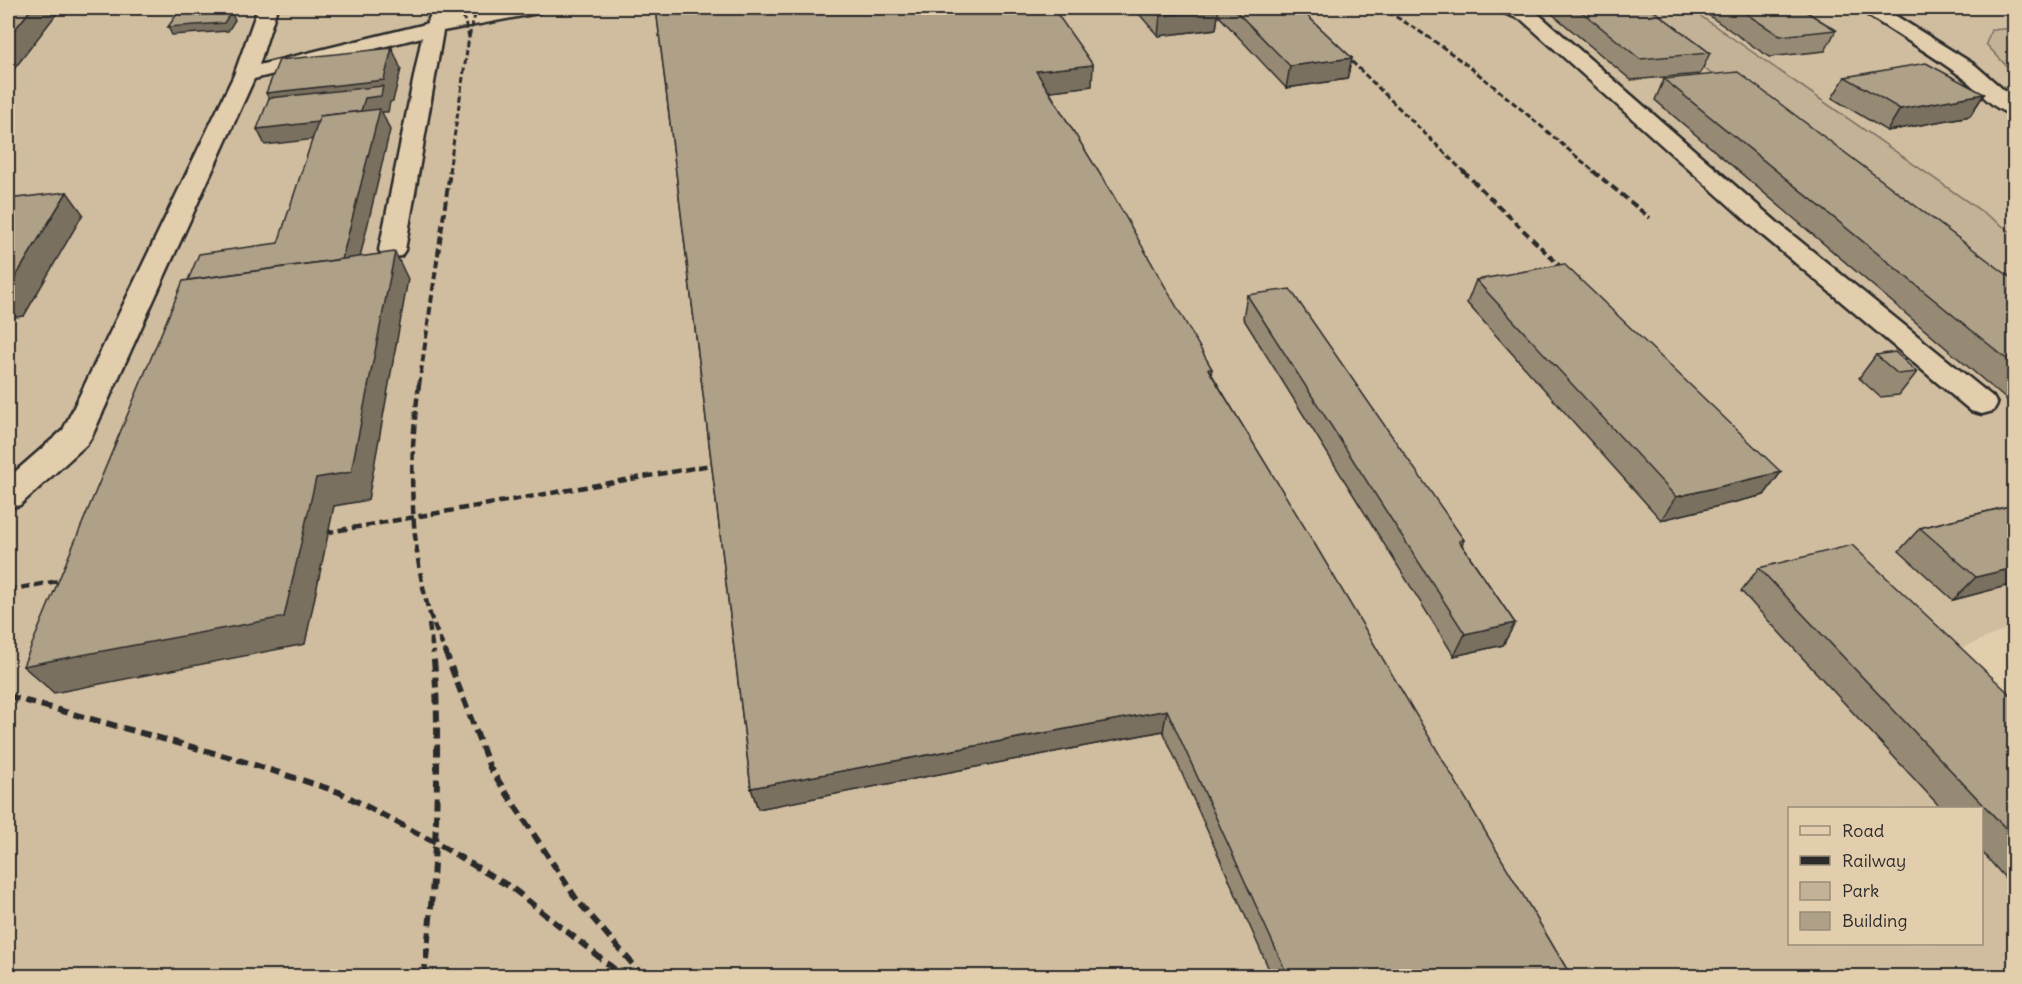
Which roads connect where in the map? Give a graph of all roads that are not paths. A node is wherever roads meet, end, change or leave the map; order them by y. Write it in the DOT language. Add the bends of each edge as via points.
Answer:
graph roads {
  1 [pos="267,8"];
  2 [pos="532,8"];
  3 [pos="1508,8"];
  4 [pos="1870,8"];
  5 [pos="439,17"];
  6 [pos="245,75"];
  7 [pos="2014,108"];
  8 [pos="392,250"];
  9 [pos="1982,405"];
  10 [pos="8,496"];
  1 -- 6 [label="lane"];
  2 -- 5 [label="lane" via="464,20"];
  3 -- 9 [label="lane" via="1529,16 1770,229"];
  4 -- 7 [label="lane" via="1967,70"];
  5 -- 6 [label="lane"];
  5 -- 8 [label="lane"];
  6 -- 10 [label="lane" via="76,436"];
}
